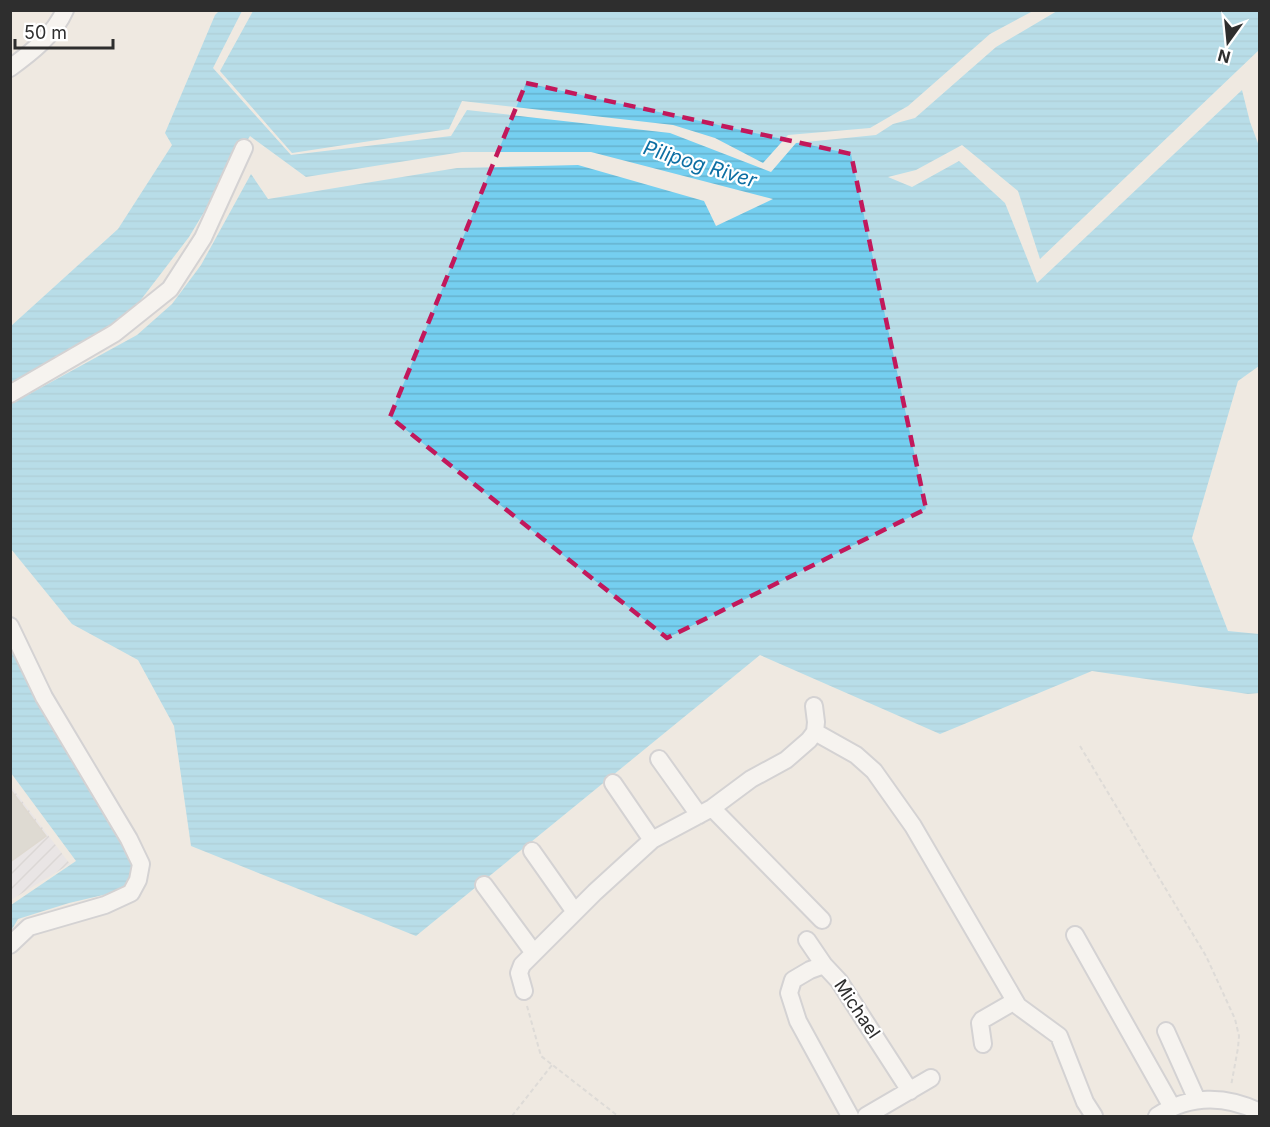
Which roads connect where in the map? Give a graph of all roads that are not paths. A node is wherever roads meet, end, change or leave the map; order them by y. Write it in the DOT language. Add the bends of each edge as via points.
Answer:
graph roads {
  1 [pos="65,10"];
  2 [pos="10,68"];
  3 [pos="244,148"];
  4 [pos="10,394"];
  5 [pos="10,626"];
  6 [pos="813,706"];
  7 [pos="815,732"];
  8 [pos="659,759"];
  9 [pos="614,783"];
  10 [pos="705,811"];
  11 [pos="652,840"];
  12 [pos="532,851"];
  13 [pos="483,885"];
  14 [pos="575,912"];
  15 [pos="822,920"];
  16 [pos="1075,935"];
  17 [pos="807,940"];
  18 [pos="10,945"];
  19 [pos="534,953"];
  20 [pos="824,966"];
  21 [pos="524,991"];
  22 [pos="1015,1001"];
  23 [pos="1166,1030"];
  24 [pos="983,1044"];
  25 [pos="931,1078"];
  26 [pos="910,1091"];
  27 [pos="1197,1100"];
  28 [pos="1172,1107"];
  29 [pos="1260,1112"];
  30 [pos="850,1116"];
  31 [pos="866,1116"];
  32 [pos="1094,1116"];
  33 [pos="1157,1116"];
  1 -- 2 [label="street" via="48,36"];
  3 -- 4 [label="street" via="203,238 170,289 115,333"];
  5 -- 18 [label="street" via="44,697 141,864 131,893 105,905 29,927"];
  6 -- 7 [label="street"];
  7 -- 10 [label="street" via="786,760"];
  7 -- 22 [label="street" via="856,755 874,771 914,825"];
  8 -- 10 [label="street"];
  9 -- 11 [label="street"];
  10 -- 11 [label="street"];
  10 -- 15 [label="street"];
  11 -- 14 [label="street"];
  12 -- 14 [label="street"];
  13 -- 19 [label="street"];
  14 -- 19 [label="street"];
  16 -- 28 [label="street"];
  17 -- 20 [label="street"];
  19 -- 21 [label="street" via="520,969"];
  20 -- 26 [label="street, Michael" via="839,981"];
  20 -- 30 [label="street, Michael" via="793,980 789,993 798,1021"];
  22 -- 24 [label="street" via="982,1020"];
  22 -- 32 [label="street" via="1059,1036"];
  23 -- 27 [label="street"];
  25 -- 26 [label="street"];
  26 -- 31 [label="street"];
  27 -- 28 [label="street"];
  27 -- 29 [label="street" via="1228,1101"];
  28 -- 33 [label="street"];
}
